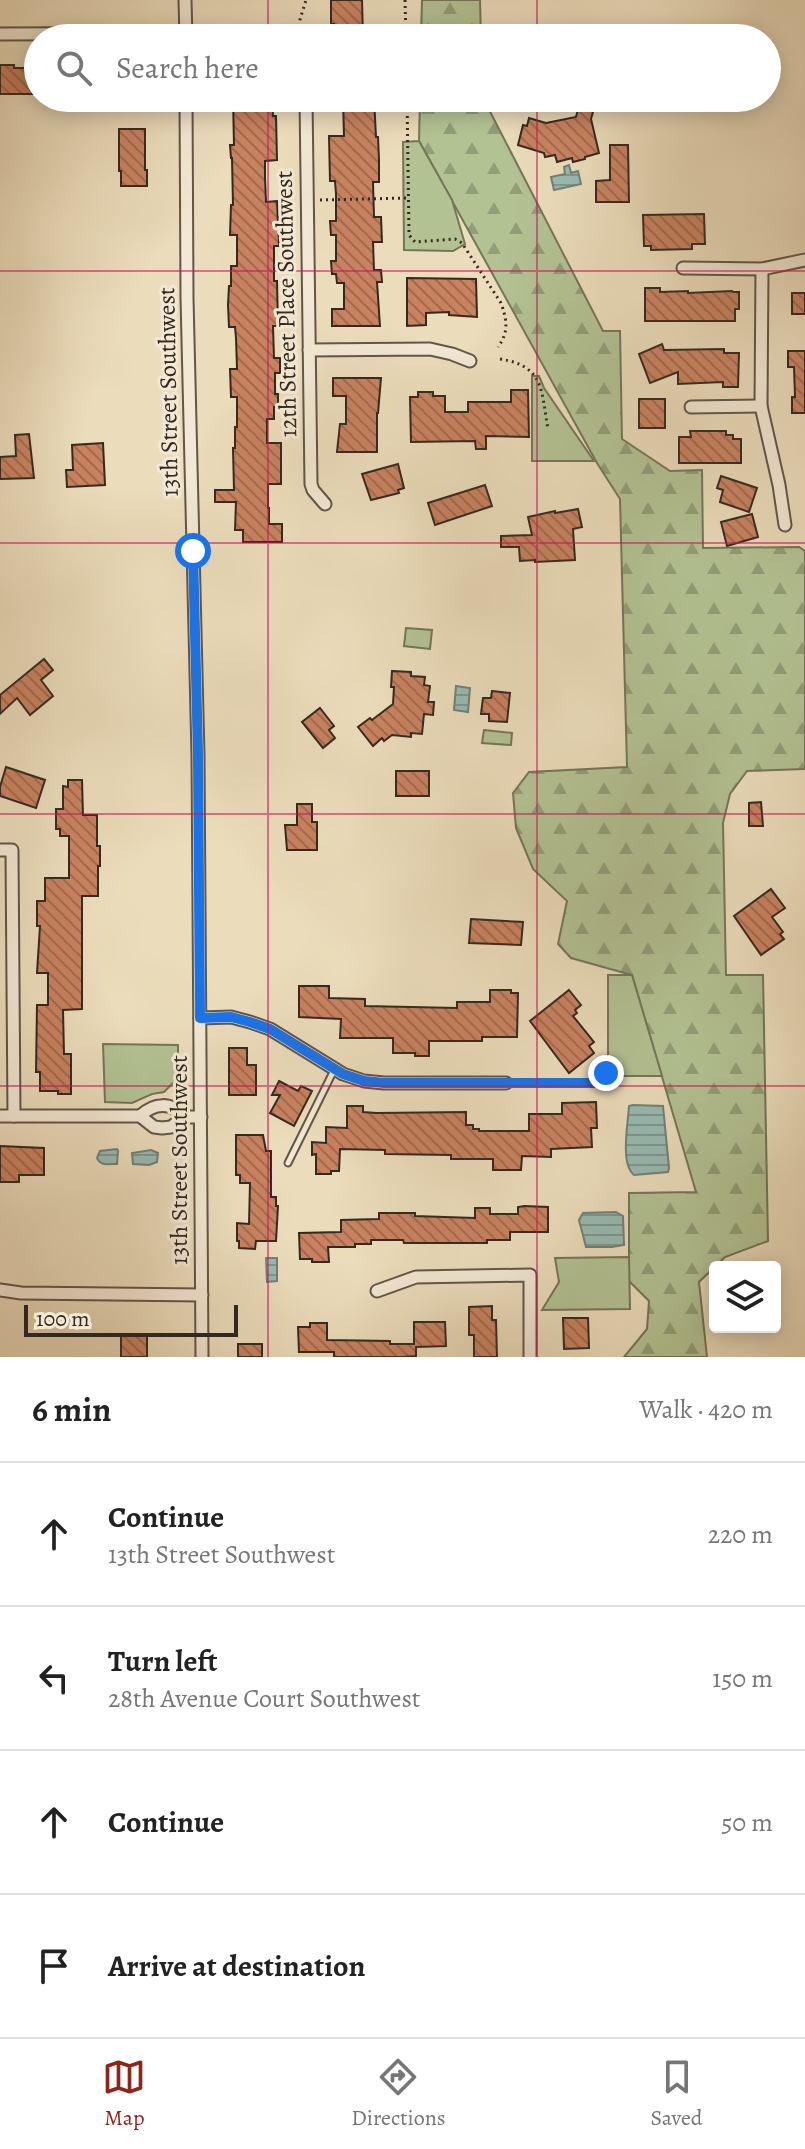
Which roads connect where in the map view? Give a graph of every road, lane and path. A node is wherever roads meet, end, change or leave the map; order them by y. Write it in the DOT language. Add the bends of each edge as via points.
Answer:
graph roads {
  1 [pos="185,0"];
  2 [pos="306,0"];
  3 [pos="405,0"];
  4 [pos="186,24"];
  5 [pos="299,24"];
  6 [pos="406,24"];
  7 [pos="0,34"];
  8 [pos="24,34"];
  9 [pos="186,112"];
  10 [pos="306,112"];
  11 [pos="407,112"];
  12 [pos="408,198"];
  13 [pos="320,200"];
  14 [pos="805,260"];
  15 [pos="683,268"];
  16 [pos="762,269"];
  17 [pos="498,347"];
  18 [pos="309,350"];
  19 [pos="500,359"];
  20 [pos="470,361"];
  21 [pos="761,406"];
  22 [pos="691,407"];
  23 [pos="548,429"];
  24 [pos="325,504"];
  25 [pos="785,525"];
  26 [pos="6,850"];
  27 [pos="200,1018"];
  28 [pos="335,1070"];
  29 [pos="615,1070"];
  30 [pos="506,1083"];
  31 [pos="0,1116"];
  32 [pos="14,1116"];
  33 [pos="140,1116"];
  34 [pos="184,1117"];
  35 [pos="201,1117"];
  36 [pos="288,1163"];
  37 [pos="0,1290"];
  38 [pos="377,1291"];
  39 [pos="202,1295"];
  40 [pos="202,1357"];
  41 [pos="530,1357"];
  1 -- 4 [label="street"];
  2 -- 5 [label="path"];
  3 -- 6 [label="path"];
  7 -- 8 [label="street"];
  9 -- 27 [label="street, 13th Street Southwest"];
  10 -- 18 [label="street, 12th Street Place Southwest"];
  11 -- 12 [label="path"];
  12 -- 13 [label="path"];
  12 -- 17 [label="path" via="412,240 462,243 501,303 507,330"];
  14 -- 16 [label="street"];
  15 -- 16 [label="street"];
  16 -- 21 [label="street"];
  18 -- 20 [label="street" via="430,349"];
  18 -- 24 [label="street, 12th Street Place Southwest" via="311,484"];
  19 -- 23 [label="path" via="535,374"];
  21 -- 22 [label="street"];
  21 -- 25 [label="street"];
  26 -- 32 [label="street"];
  27 -- 28 [label="street" via="231,1017 260,1025"];
  27 -- 35 [label="street, 13th Street Southwest"];
  28 -- 30 [label="street" via="384,1083"];
  28 -- 36 [label="lane"];
  29 -- 30 [label="path" via="596,1083"];
  31 -- 32 [label="street"];
  32 -- 33 [label="street"];
  33 -- 34 [label="street" via="162,1105"];
  33 -- 34 [label="street" via="162,1128"];
  34 -- 35 [label="street"];
  35 -- 39 [label="street, 13th Street Southwest"];
  37 -- 39 [label="street"];
  38 -- 41 [label="street" via="416,1277 530,1275"];
  39 -- 40 [label="street, 13th Street Southwest"];
}
